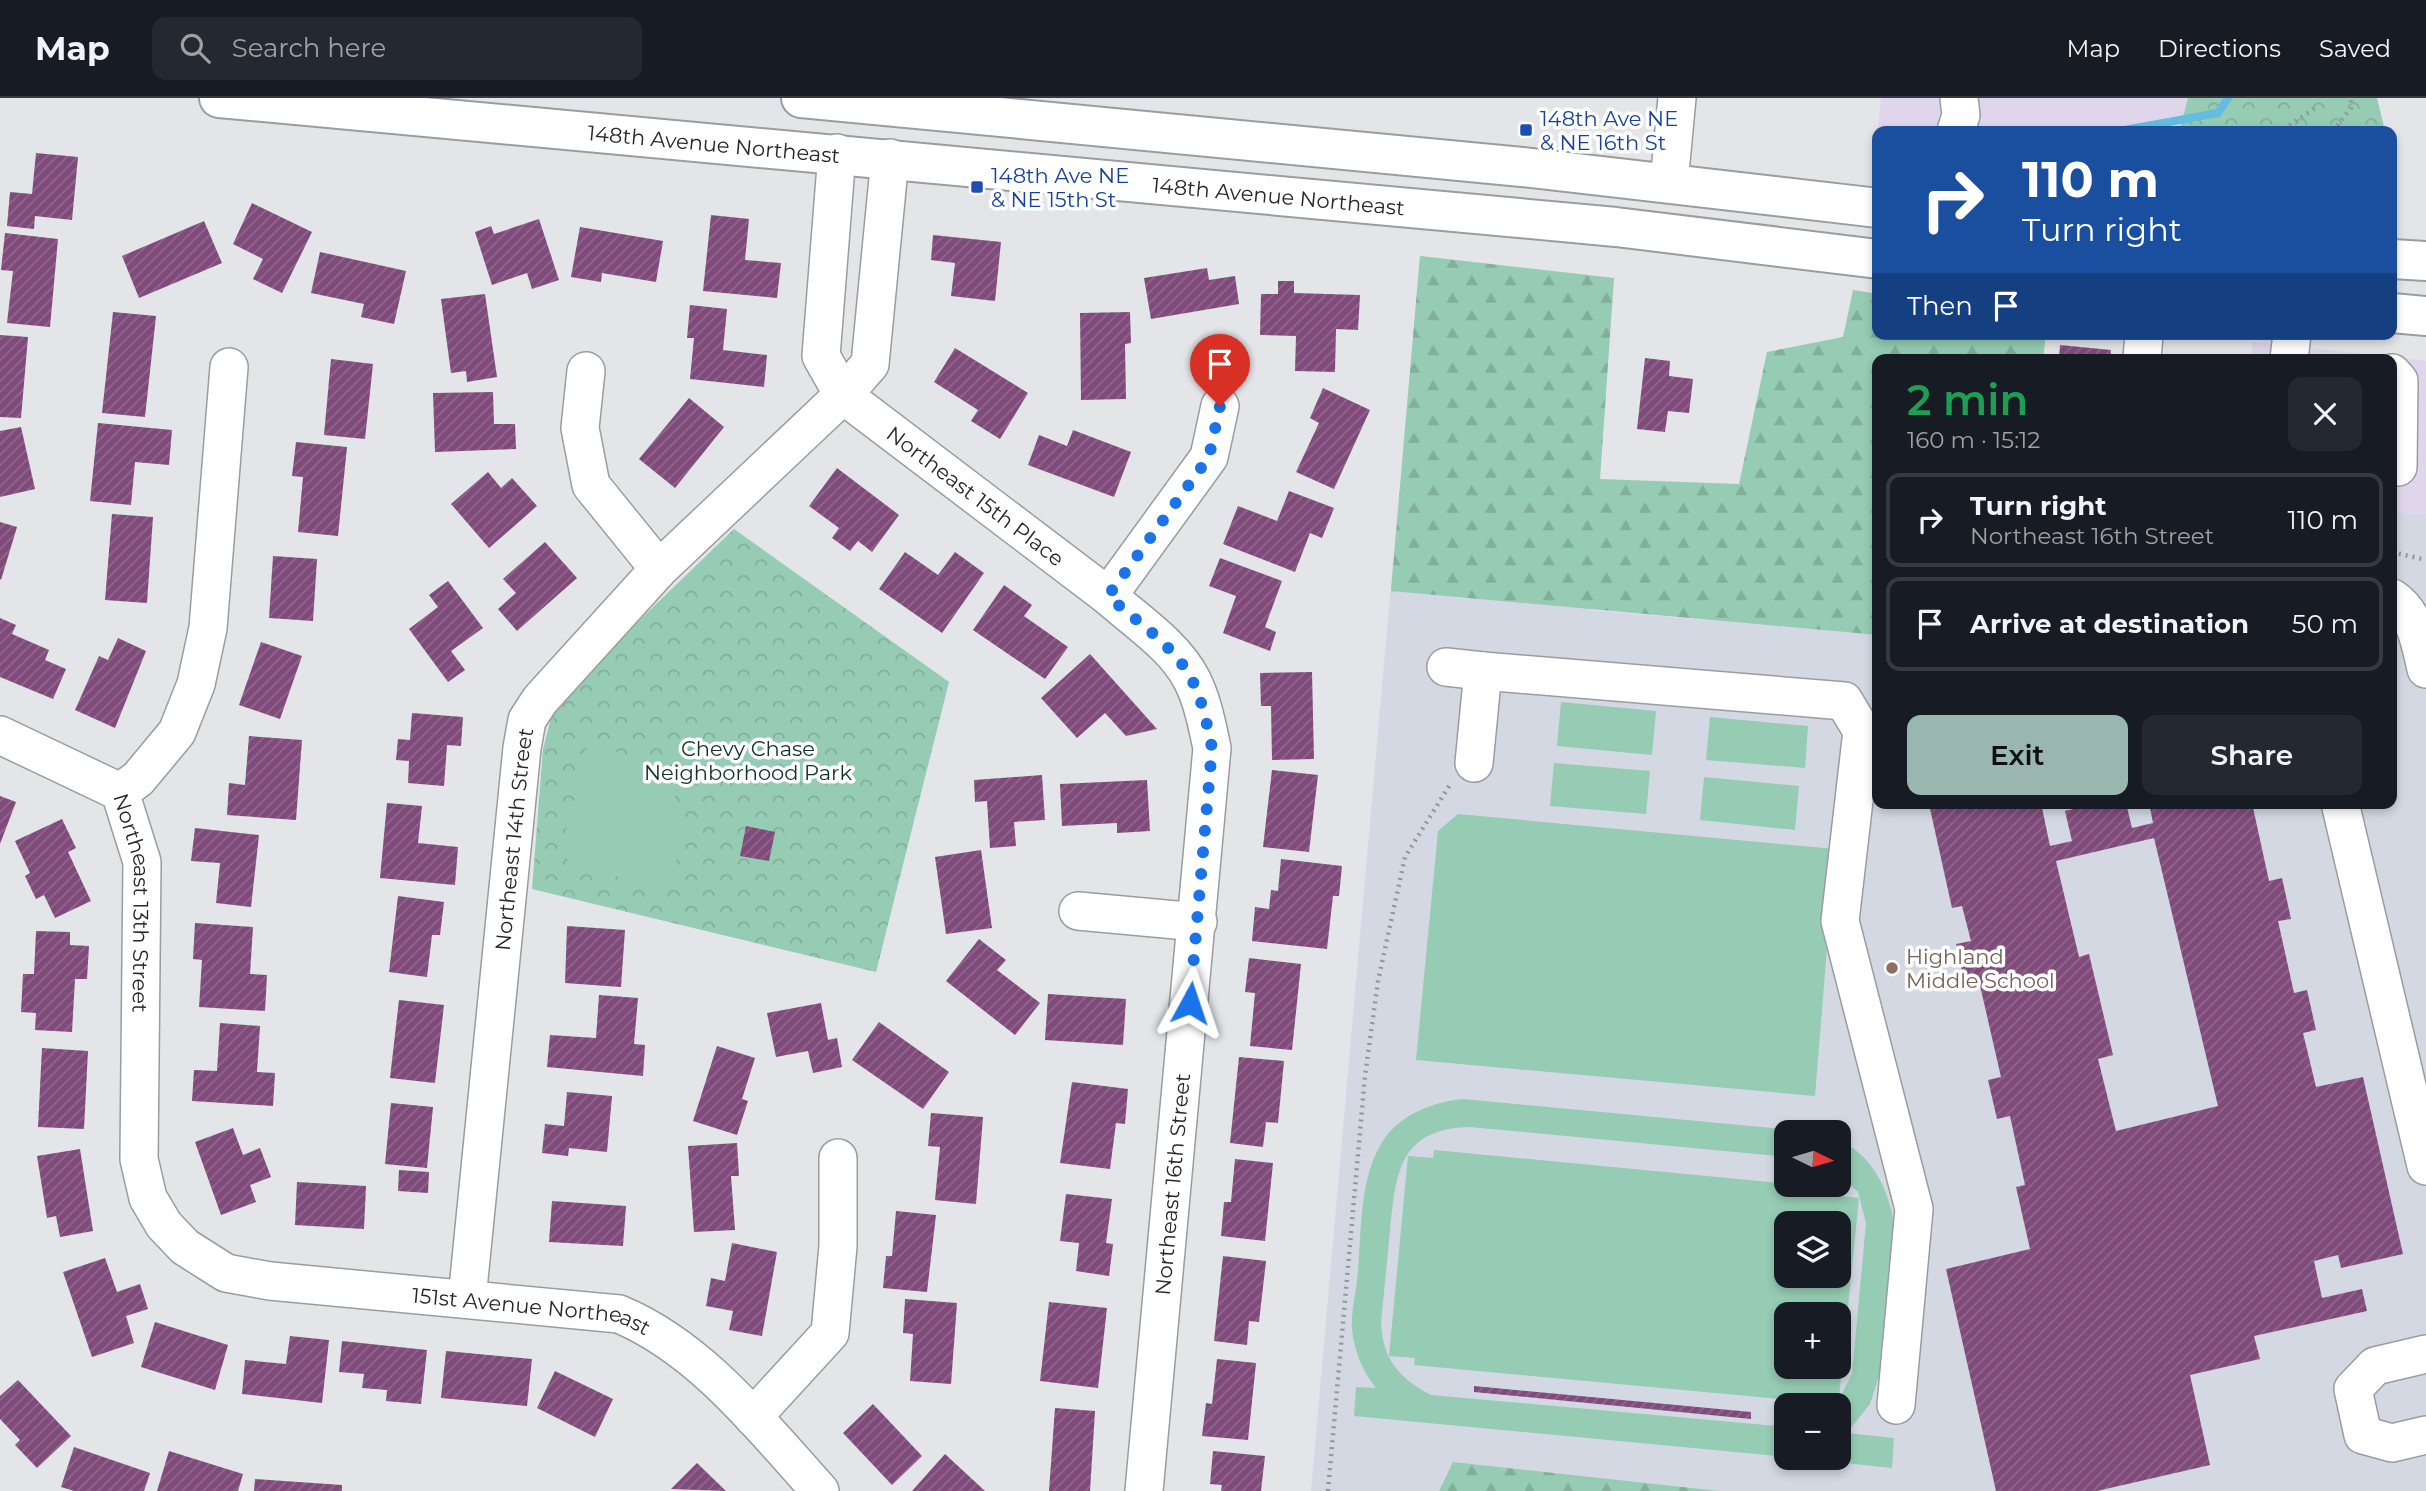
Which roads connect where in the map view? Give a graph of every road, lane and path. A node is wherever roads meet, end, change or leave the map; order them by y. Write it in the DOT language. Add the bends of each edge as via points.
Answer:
graph roads {
  1 [pos="219,98"];
  2 [pos="568,98"];
  3 [pos="801,98"];
  4 [pos="1677,98"];
  5 [pos="1959,98"];
  6 [pos="2351,98"];
  7 [pos="852,100"];
  8 [pos="2318,106"];
  9 [pos="427,115"];
  10 [pos="1958,126"];
  11 [pos="2288,126"];
  12 [pos="2337,126"];
  13 [pos="837,153"];
  14 [pos="890,158"];
  15 [pos="1668,183"];
  16 [pos="1722,189"];
  17 [pos="1872,207"];
  18 [pos="1615,227"];
  19 [pos="1872,258"];
  20 [pos="2397,259"];
  21 [pos="2426,261"];
  22 [pos="2397,313"];
  23 [pos="2426,316"];
  24 [pos="229,367"];
  25 [pos="586,371"];
  26 [pos="2397,379"];
  27 [pos="843,395"];
  28 [pos="1220,406"];
  29 [pos="2405,467"];
  30 [pos="2397,553"];
  31 [pos="2426,560"];
  32 [pos="659,569"];
  33 [pos="1108,596"];
  34 [pos="2397,601"];
  35 [pos="1446,667"];
  36 [pos="2426,669"];
  37 [pos="1483,671"];
  38 [pos="1870,726"];
  39 [pos="0,735"];
  40 [pos="1474,763"];
  41 [pos="120,792"];
  42 [pos="2341,809"];
  43 [pos="1077,911"];
  44 [pos="1198,922"];
  45 [pos="838,1158"];
  46 [pos="2426,1166"];
  47 [pos="185,1247"];
  48 [pos="467,1299"];
  49 [pos="2426,1354"];
  50 [pos="1895,1405"];
  51 [pos="754,1418"];
  52 [pos="2426,1435"];
  53 [pos="821,1491"];
  54 [pos="1144,1491"];
  55 [pos="1328,1491"];
  1 -- 9 [label="main road, 148th Avenue Northeast"];
  2 -- 9 [label="main road" via="552,108"];
  3 -- 7 [label="main road"];
  4 -- 15 [label="street"];
  5 -- 10 [label="street"];
  6 -- 12 [label="path" via="2351,108"];
  7 -- 15 [label="main road"];
  8 -- 11 [label="path"];
  9 -- 13 [label="main road, 148th Avenue Northeast"];
  13 -- 14 [label="main road, 148th Avenue Northeast"];
  13 -- 27 [label="street" via="821,355"];
  14 -- 18 [label="main road, 148th Avenue Northeast"];
  14 -- 27 [label="street, Northeast 14th Street" via="870,363"];
  15 -- 16 [label="main road"];
  16 -- 17 [label="main road"];
  16 -- 18 [label="main road" via="1719,209 1708,224"];
  18 -- 19 [label="main road, 148th Avenue Northeast"];
  20 -- 21 [label="main road"];
  22 -- 23 [label="main road"];
  24 -- 41 [label="street, Northeast 13th Street" via="208,628 196,684 177,732 138,779"];
  25 -- 32 [label="street" via="580,428 591,485"];
  26 -- 29 [label="street"];
  27 -- 32 [label="street, Northeast 14th Street"];
  27 -- 33 [label="street, Northeast 15th Place"];
  28 -- 33 [label="street" via="1209,457"];
  30 -- 31 [label="path"];
  32 -- 48 [label="street, Northeast 14th Street" via="527,720"];
  33 -- 44 [label="street, Northeast 16th Street" via="1170,651 1192,678 1204,708 1212,748"];
  34 -- 36 [label="street" via="2418,635"];
  35 -- 37 [label="street"];
  37 -- 38 [label="street" via="1844,701"];
  37 -- 40 [label="street"];
  38 -- 50 [label="street" via="1840,921 1914,1209"];
  39 -- 41 [label="street"];
  40 -- 55 [label="path" via="1461,769 1405,858 1378,981 1365,1076"];
  41 -- 47 [label="street, Northeast 13th Street" via="142,862 139,1159 148,1198 164,1225"];
  42 -- 46 [label="street"];
  43 -- 44 [label="street"];
  44 -- 54 [label="street, Northeast 16th Street"];
  45 -- 51 [label="street" via="838,1246 830,1333"];
  47 -- 48 [label="street, 151st Avenue Northeast" via="226,1273"];
  48 -- 51 [label="street, 151st Avenue Northeast" via="619,1314 648,1326"];
  49 -- 52 [label="street" via="2375,1366 2353,1389 2363,1435 2392,1443"];
  51 -- 53 [label="street, 151st Avenue Northeast"];
}
